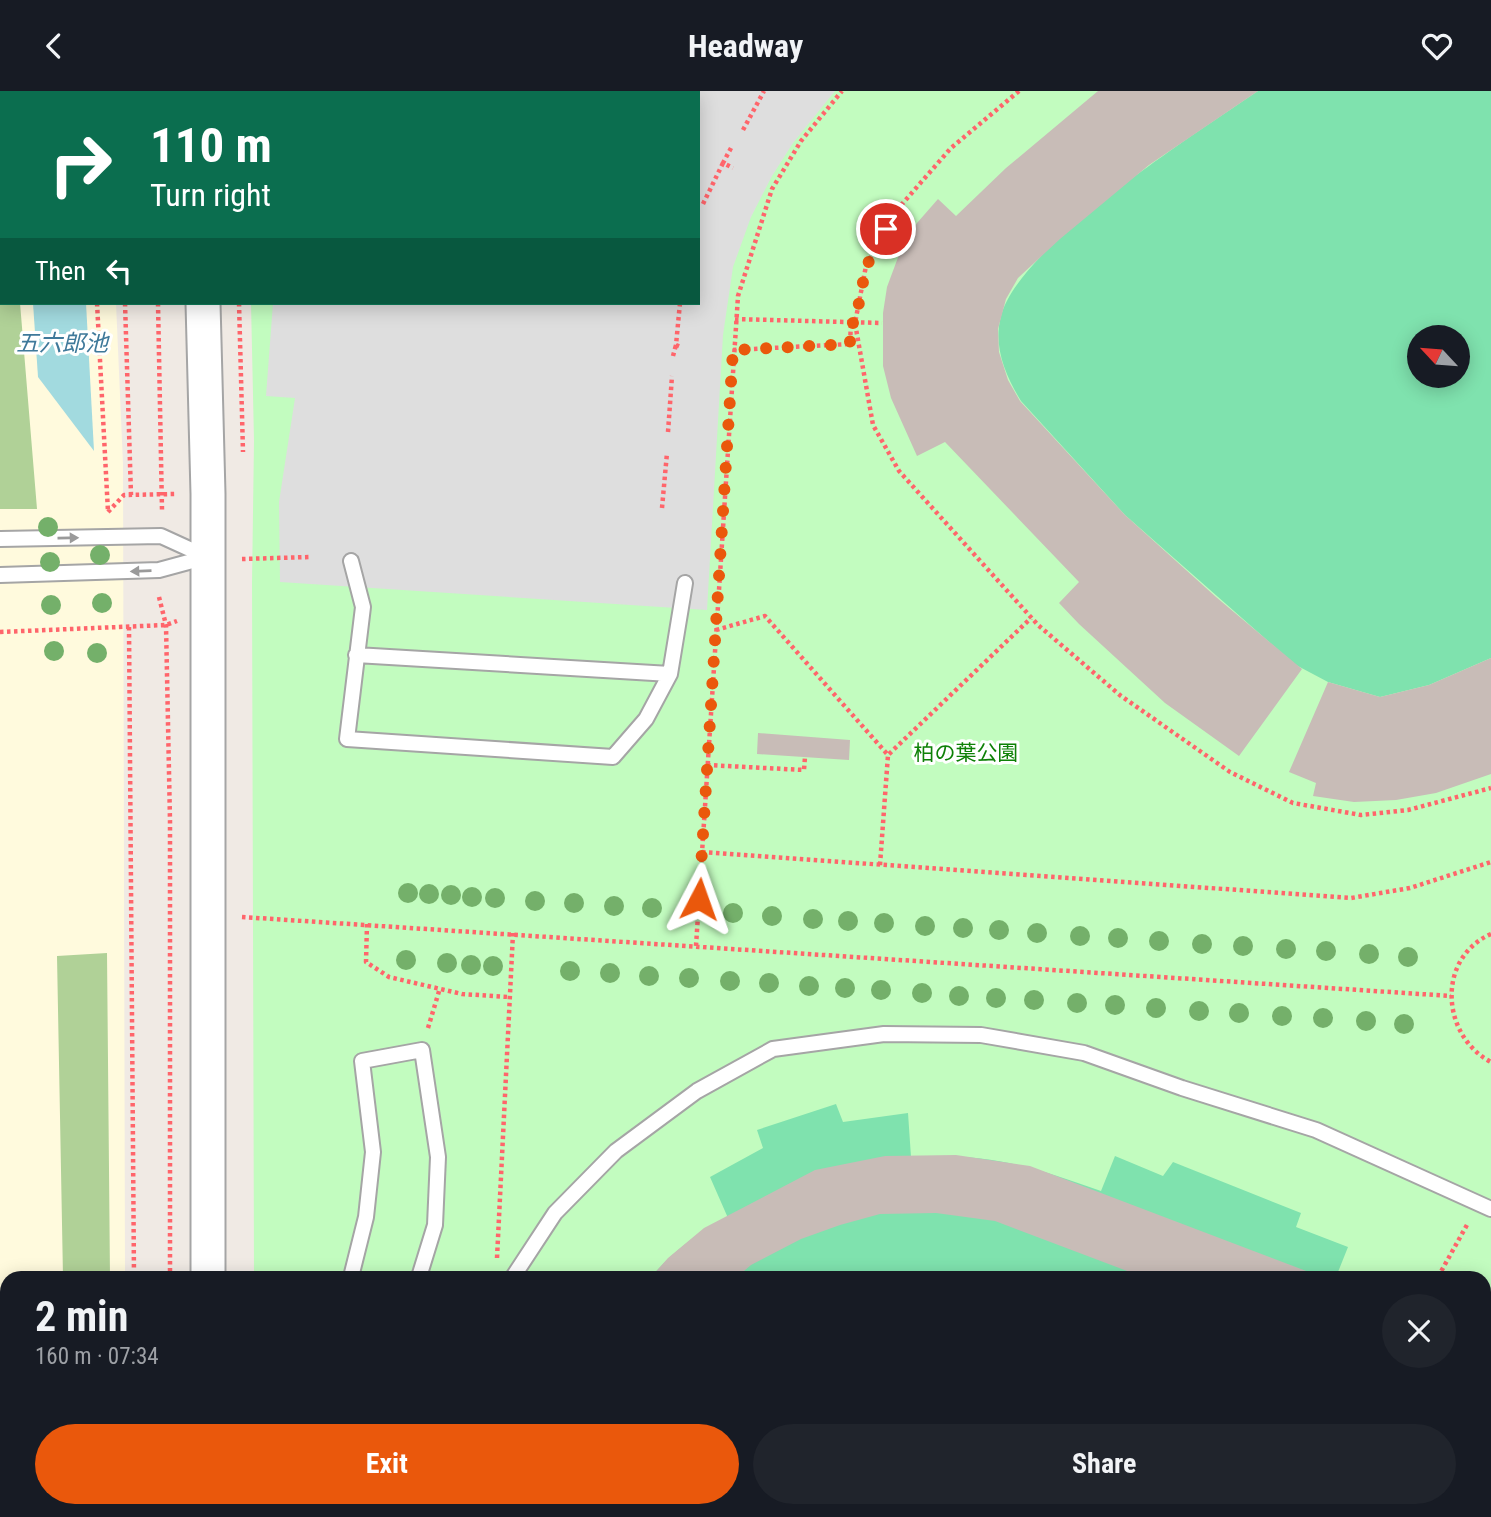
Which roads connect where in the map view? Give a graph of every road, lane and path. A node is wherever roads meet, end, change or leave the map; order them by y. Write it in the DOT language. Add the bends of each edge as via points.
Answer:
graph roads {
  1 [pos="764,91"];
  2 [pos="842,91"];
  3 [pos="1019,91"];
  4 [pos="743,130"];
  5 [pos="731,148"];
  6 [pos="723,163"];
  7 [pos="733,168"];
  8 [pos="703,204"];
  9 [pos="97,305"];
  10 [pos="125,305"];
  11 [pos="158,305"];
  12 [pos="203,305"];
  13 [pos="680,305"];
  14 [pos="735,319"];
  15 [pos="853,323"];
  16 [pos="883,323"];
  17 [pos="733,350"];
  18 [pos="673,356"];
  19 [pos="672,376"];
  20 [pos="668,432"];
  21 [pos="667,453"];
  22 [pos="161,494"];
  23 [pos="184,494"];
  24 [pos="131,495"];
  25 [pos="662,508"];
  26 [pos="162,510"];
  27 [pos="108,512"];
  28 [pos="94,513"];
  29 [pos="0,539"];
  30 [pos="207,557"];
  31 [pos="310,557"];
  32 [pos="242,559"];
  33 [pos="351,561"];
  34 [pos="0,575"];
  35 [pos="685,583"];
  36 [pos="159,597"];
  37 [pos="1031,618"];
  38 [pos="181,619"];
  39 [pos="166,625"];
  40 [pos="129,627"];
  41 [pos="716,630"];
  42 [pos="0,632"];
  43 [pos="356,655"];
  44 [pos="670,674"];
  45 [pos="888,755"];
  46 [pos="805,757"];
  47 [pos="707,765"];
  48 [pos="1491,788"];
  49 [pos="702,852"];
  50 [pos="1491,862"];
  51 [pos="880,865"];
  52 [pos="242,917"];
  53 [pos="367,924"];
  54 [pos="513,933"];
  55 [pos="1491,933"];
  56 [pos="696,946"];
  57 [pos="440,988"];
  58 [pos="1451,996"];
  59 [pos="509,997"];
  60 [pos="422,1051"];
  61 [pos="1491,1062"];
  62 [pos="1485,1206"];
  63 [pos="497,1264"];
  64 [pos="134,1271"];
  65 [pos="170,1271"];
  66 [pos="208,1271"];
  67 [pos="352,1271"];
  68 [pos="421,1271"];
  69 [pos="517,1271"];
  70 [pos="1442,1271"];
  1 -- 4 [label="path"];
  2 -- 14 [label="path" via="801,141 772,189 743,271"];
  3 -- 15 [label="path" via="951,148 896,211 866,267"];
  5 -- 6 [label="path"];
  6 -- 7 [label="path"];
  6 -- 8 [label="path"];
  9 -- 27 [label="path"];
  10 -- 24 [label="path"];
  11 -- 22 [label="path"];
  12 -- 30 [label="street"];
  13 -- 18 [label="path" via="678,346"];
  14 -- 15 [label="path"];
  14 -- 17 [label="path"];
  15 -- 16 [label="path"];
  15 -- 17 [label="path" via="850,344"];
  15 -- 37 [label="path" via="873,425 899,471"];
  17 -- 41 [label="path"];
  19 -- 20 [label="path"];
  21 -- 25 [label="path"];
  22 -- 23 [label="path"];
  22 -- 24 [label="path"];
  22 -- 26 [label="path"];
  24 -- 27 [label="path" via="124,495"];
  27 -- 28 [label="path"];
  29 -- 30 [label="lane, one-way" via="162,536"];
  30 -- 34 [label="lane, one-way" via="159,570"];
  30 -- 66 [label="street"];
  31 -- 32 [label="path"];
  33 -- 43 [label="lane" via="363,607"];
  35 -- 44 [label="lane"];
  36 -- 39 [label="path"];
  37 -- 45 [label="path"];
  37 -- 48 [label="path" via="1121,696 1230,772 1293,803 1362,815 1408,810"];
  38 -- 39 [label="path"];
  39 -- 40 [label="path"];
  39 -- 65 [label="path"];
  40 -- 42 [label="path"];
  40 -- 64 [label="path"];
  41 -- 45 [label="path" via="765,616"];
  41 -- 47 [label="path"];
  43 -- 44 [label="lane"];
  43 -- 44 [label="lane" via="347,739 613,757 646,719"];
  45 -- 51 [label="path"];
  46 -- 47 [label="path" via="804,770"];
  47 -- 49 [label="path"];
  49 -- 51 [label="path"];
  49 -- 56 [label="path"];
  50 -- 51 [label="path" via="1410,888 1351,898"];
  52 -- 53 [label="path"];
  53 -- 54 [label="path"];
  53 -- 57 [label="path" via="366,961 389,977"];
  54 -- 56 [label="path"];
  54 -- 59 [label="path"];
  55 -- 58 [label="path" via="1460,962"];
  56 -- 58 [label="path"];
  57 -- 59 [label="path"];
  57 -- 60 [label="path"];
  58 -- 61 [label="path" via="1459,1031 1469,1046"];
  59 -- 63 [label="path"];
  60 -- 67 [label="lane" via="362,1061 373,1152 366,1217"];
  60 -- 68 [label="lane" via="438,1157 435,1225"];
  62 -- 69 [label="lane" via="1316,1129 1084,1053 981,1035 884,1034 773,1049 696,1091 616,1151 555,1213"];
  62 -- 70 [label="path"];
}
